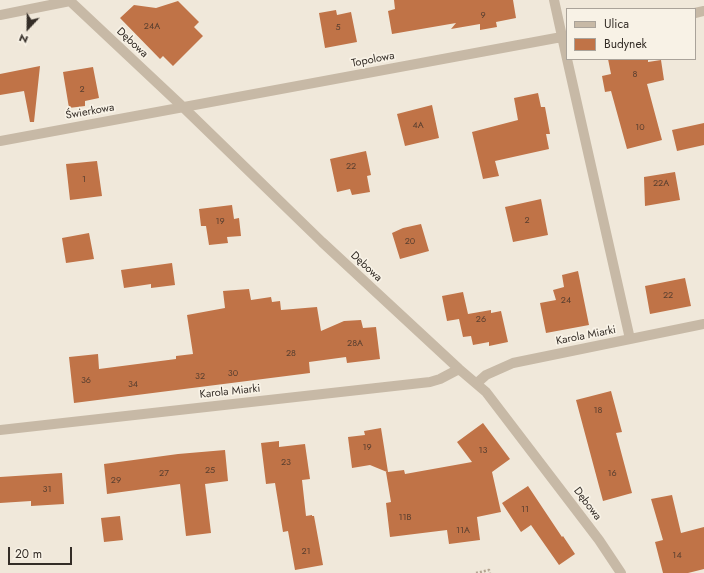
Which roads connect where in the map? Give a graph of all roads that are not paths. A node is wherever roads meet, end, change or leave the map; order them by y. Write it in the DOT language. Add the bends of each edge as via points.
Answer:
graph roads {
  1 [pos="554,0"];
  2 [pos="70,1"];
  3 [pos="0,15"];
  4 [pos="564,36"];
  5 [pos="566,51"];
  6 [pos="567,60"];
  7 [pos="184,108"];
  8 [pos="0,141"];
  9 [pos="704,324"];
  10 [pos="630,339"];
  11 [pos="460,369"];
  12 [pos="477,383"];
  13 [pos="0,430"];
  14 [pos="621,573"];
  1 -- 4 [label="street"];
  2 -- 3 [label="street"];
  2 -- 7 [label="street, Dębowa"];
  4 -- 5 [label="street"];
  4 -- 7 [label="street, Topolowa"];
  6 -- 10 [label="street"];
  7 -- 8 [label="street, Świerkowa"];
  7 -- 11 [label="street, Dębowa" via="322,242"];
  9 -- 10 [label="street, Karola Miarki"];
  10 -- 12 [label="street, Karola Miarki" via="513,363 492,372"];
  11 -- 12 [label="street, Dębowa"];
  11 -- 13 [label="street, Karola Miarki" via="430,382"];
  12 -- 14 [label="street, Dębowa" via="497,404"];
}
